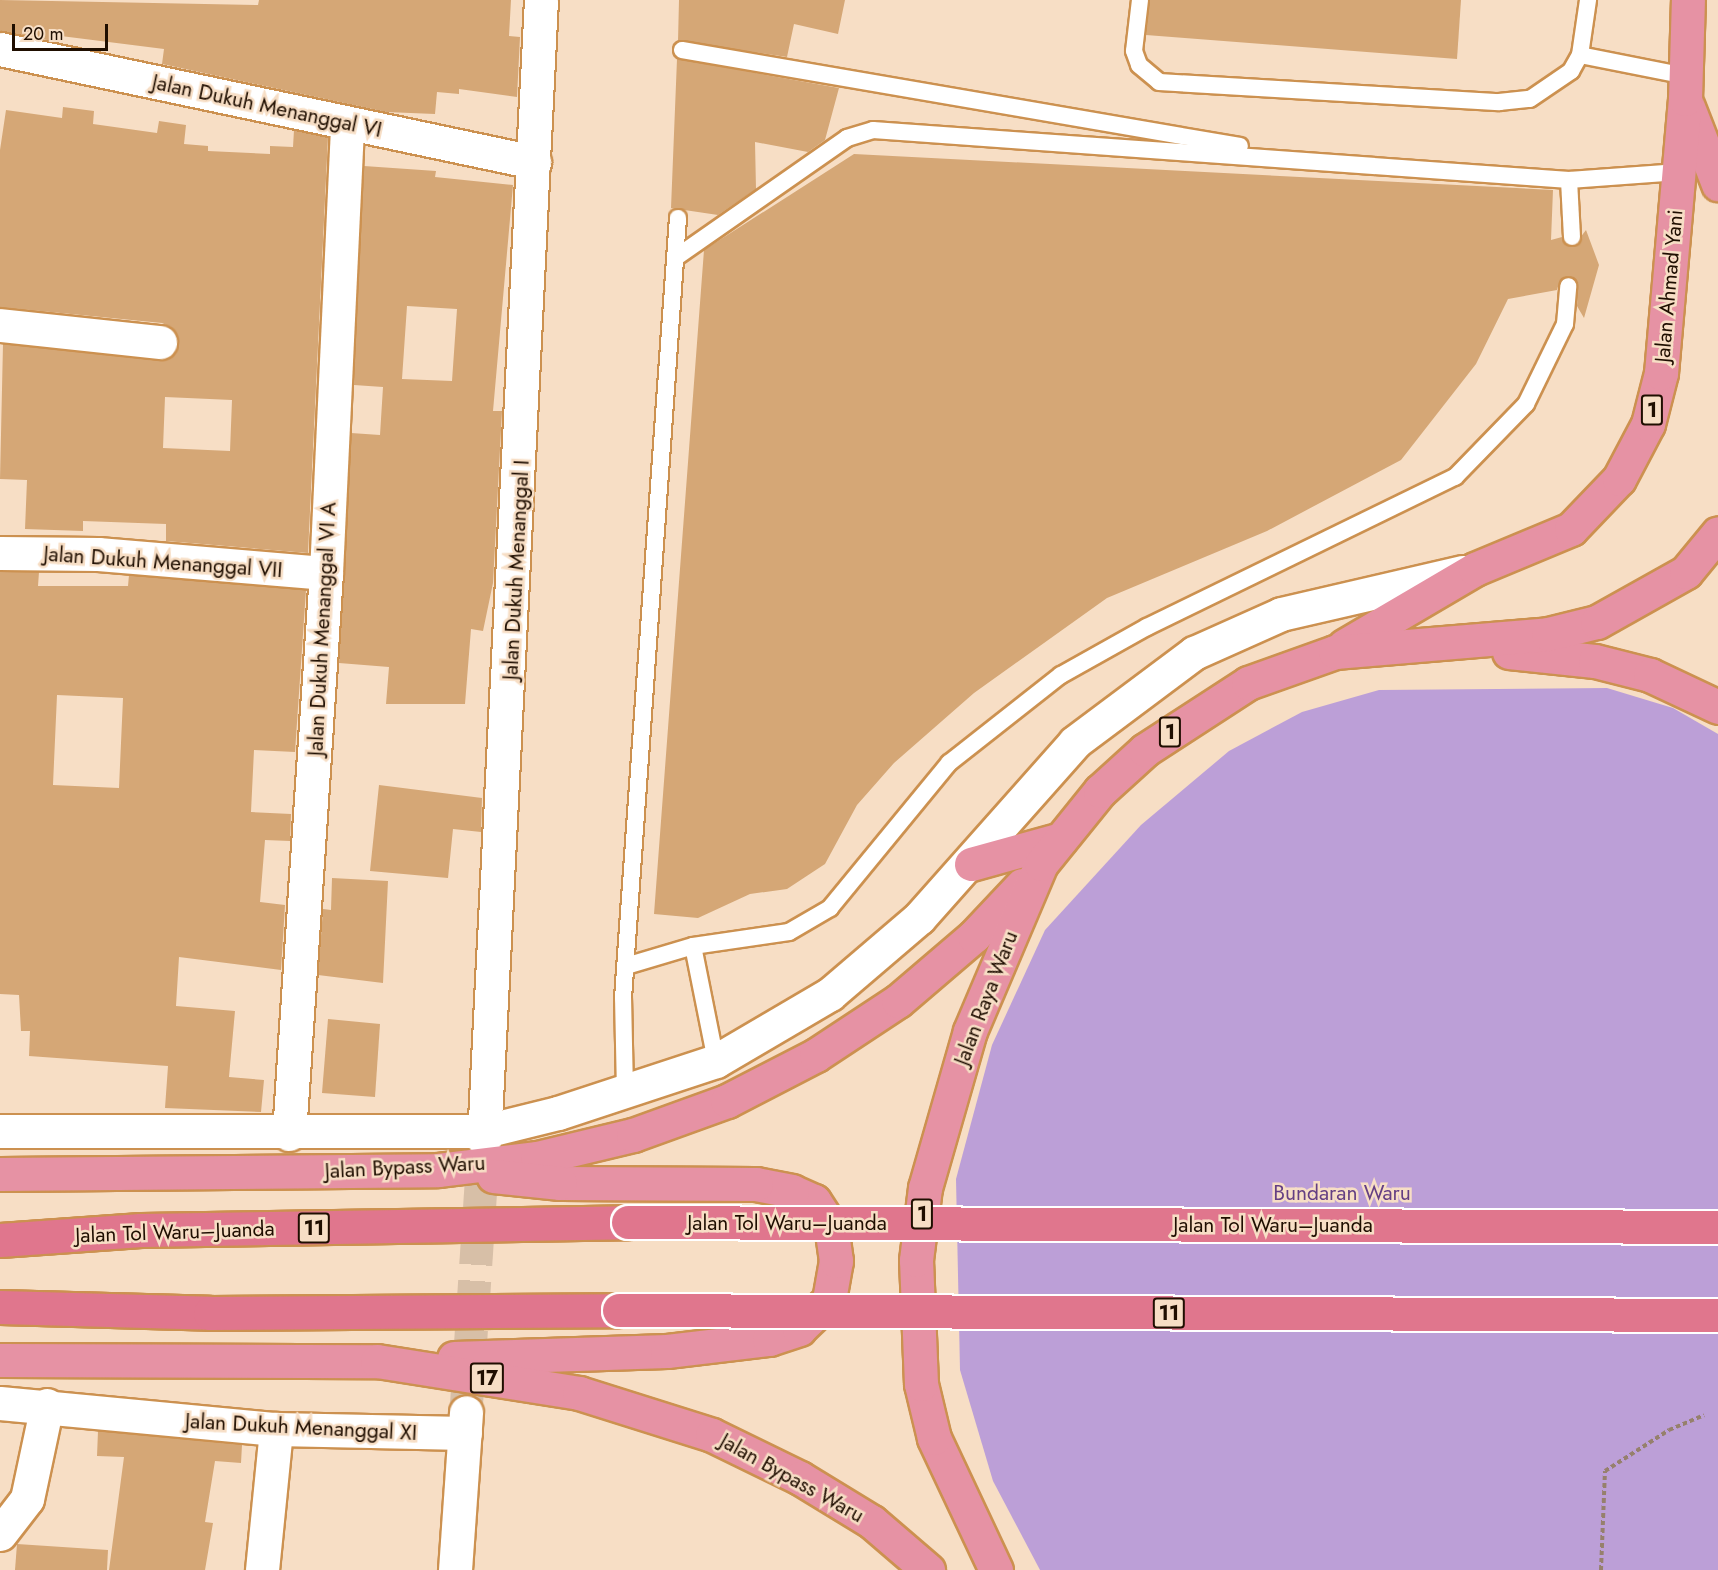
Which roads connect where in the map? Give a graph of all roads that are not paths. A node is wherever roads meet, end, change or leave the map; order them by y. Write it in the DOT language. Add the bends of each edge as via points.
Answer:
graph roads {
  1 [pos="541,0"];
  2 [pos="1140,0"];
  3 [pos="1588,0"];
  4 [pos="1688,0"];
  5 [pos="0,49"];
  6 [pos="682,50"];
  7 [pos="1580,55"];
  8 [pos="1686,88"];
  9 [pos="347,123"];
  10 [pos="534,162"];
  11 [pos="1327,162"];
  12 [pos="1678,172"];
  13 [pos="1569,180"];
  14 [pos="1718,184"];
  15 [pos="678,218"];
  16 [pos="1572,237"];
  17 [pos="678,256"];
  18 [pos="1568,286"];
  19 [pos="0,325"];
  20 [pos="160,342"];
  21 [pos="1718,533"];
  22 [pos="0,553"];
  23 [pos="1475,569"];
  24 [pos="326,573"];
  25 [pos="1418,643"];
  26 [pos="1335,652"];
  27 [pos="1718,707"];
  28 [pos="1051,851"];
  29 [pos="971,864"];
  30 [pos="693,946"];
  31 [pos="626,966"];
  32 [pos="716,1061"];
  33 [pos="625,1092"];
  34 [pos="0,1131"];
  35 [pos="276,1134"];
  36 [pos="484,1136"];
  37 [pos="438,1170"];
  38 [pos="0,1174"];
  39 [pos="1718,1227"];
  40 [pos="0,1240"];
  41 [pos="0,1307"];
  42 [pos="1718,1315"];
  43 [pos="0,1360"];
  44 [pos="377,1360"];
  45 [pos="0,1403"];
  46 [pos="47,1405"];
  47 [pos="276,1429"];
  48 [pos="0,1533"];
  49 [pos="262,1570"];
  50 [pos="455,1570"];
  51 [pos="928,1570"];
  52 [pos="996,1570"];
  1 -- 10 [label="street, Jalan Dukuh Menanggal I"];
  2 -- 7 [label="lane" via="1134,51 1139,65 1159,82 1499,102 1530,99 1553,86"];
  3 -- 7 [label="lane"];
  4 -- 8 [label="highway, Jalan Ahmad Yani / 1"];
  5 -- 9 [label="street, Jalan Dukuh Menanggal VI"];
  6 -- 11 [label="lane"];
  7 -- 8 [label="lane"];
  8 -- 12 [label="highway, Jalan Ahmad Yani / 1"];
  8 -- 14 [label="highway"];
  9 -- 10 [label="street, Jalan Dukuh Menanggal VI"];
  9 -- 24 [label="street, Jalan Dukuh Menanggal VI A"];
  10 -- 36 [label="street, Jalan Dukuh Menanggal I"];
  11 -- 13 [label="lane"];
  11 -- 17 [label="lane" via="873,130 847,138"];
  12 -- 13 [label="lane"];
  12 -- 23 [label="highway, Jalan Ahmad Yani / 1" via="1661,373 1648,424 1618,479 1571,529"];
  13 -- 16 [label="lane"];
  15 -- 17 [label="lane"];
  17 -- 31 [label="lane"];
  18 -- 30 [label="lane" via="1565,324 1526,404 1455,477 1146,627 1061,675 949,763 830,908 789,932"];
  19 -- 20 [label="street"];
  21 -- 25 [label="highway, 1" via="1686,572 1597,622 1548,634"];
  22 -- 24 [label="street, Jalan Dukuh Menanggal VII" via="98,554"];
  23 -- 26 [label="highway, Jalan Ahmad Yani / 1"];
  23 -- 29 [label="street" via="1281,614 1194,653 1076,742"];
  24 -- 35 [label="street, Jalan Dukuh Menanggal VI A"];
  25 -- 26 [label="highway, Jalan Raya Waru / 1"];
  25 -- 27 [label="highway, 1" via="1595,661 1650,675"];
  26 -- 28 [label="highway, Jalan Raya Waru / 1" via="1248,683 1200,710 1100,791"];
  28 -- 29 [label="highway"];
  28 -- 37 [label="highway, Jalan Bypass Waru" via="974,936 898,1001 816,1055 736,1096 633,1135 537,1158"];
  28 -- 52 [label="highway, Jalan Raya Waru / 1" via="970,1031 925,1188 915,1260 920,1372 934,1438"];
  29 -- 32 [label="street" via="919,918 830,994"];
  30 -- 31 [label="lane"];
  30 -- 32 [label="lane"];
  31 -- 33 [label="lane"];
  32 -- 33 [label="street"];
  33 -- 36 [label="street"];
  34 -- 35 [label="street"];
  35 -- 36 [label="street"];
  37 -- 38 [label="highway, Jalan Bypass Waru"];
  37 -- 44 [label="highway" via="560,1184 756,1184 792,1191 814,1201 831,1227 836,1262 829,1300 799,1329 769,1340 667,1351"];
  39 -- 40 [label="highway, Jalan Tol Waru–Juanda / 11, bridge" via="628,1222 141,1230"];
  41 -- 42 [label="highway, 11, bridge" via="210,1313"];
  43 -- 44 [label="highway, Jalan Bypass Waru / 17"];
  44 -- 51 [label="highway, Jalan Bypass Waru / 17" via="579,1393 679,1422 800,1478 872,1522"];
  45 -- 46 [label="street, Jalan Dukuh Menanggal XI"];
  46 -- 47 [label="street, Jalan Dukuh Menanggal XI"];
  46 -- 48 [label="street" via="27,1499"];
  47 -- 49 [label="street"];
  47 -- 50 [label="street, Jalan Dukuh Menanggal XI" via="466,1422"];
}
